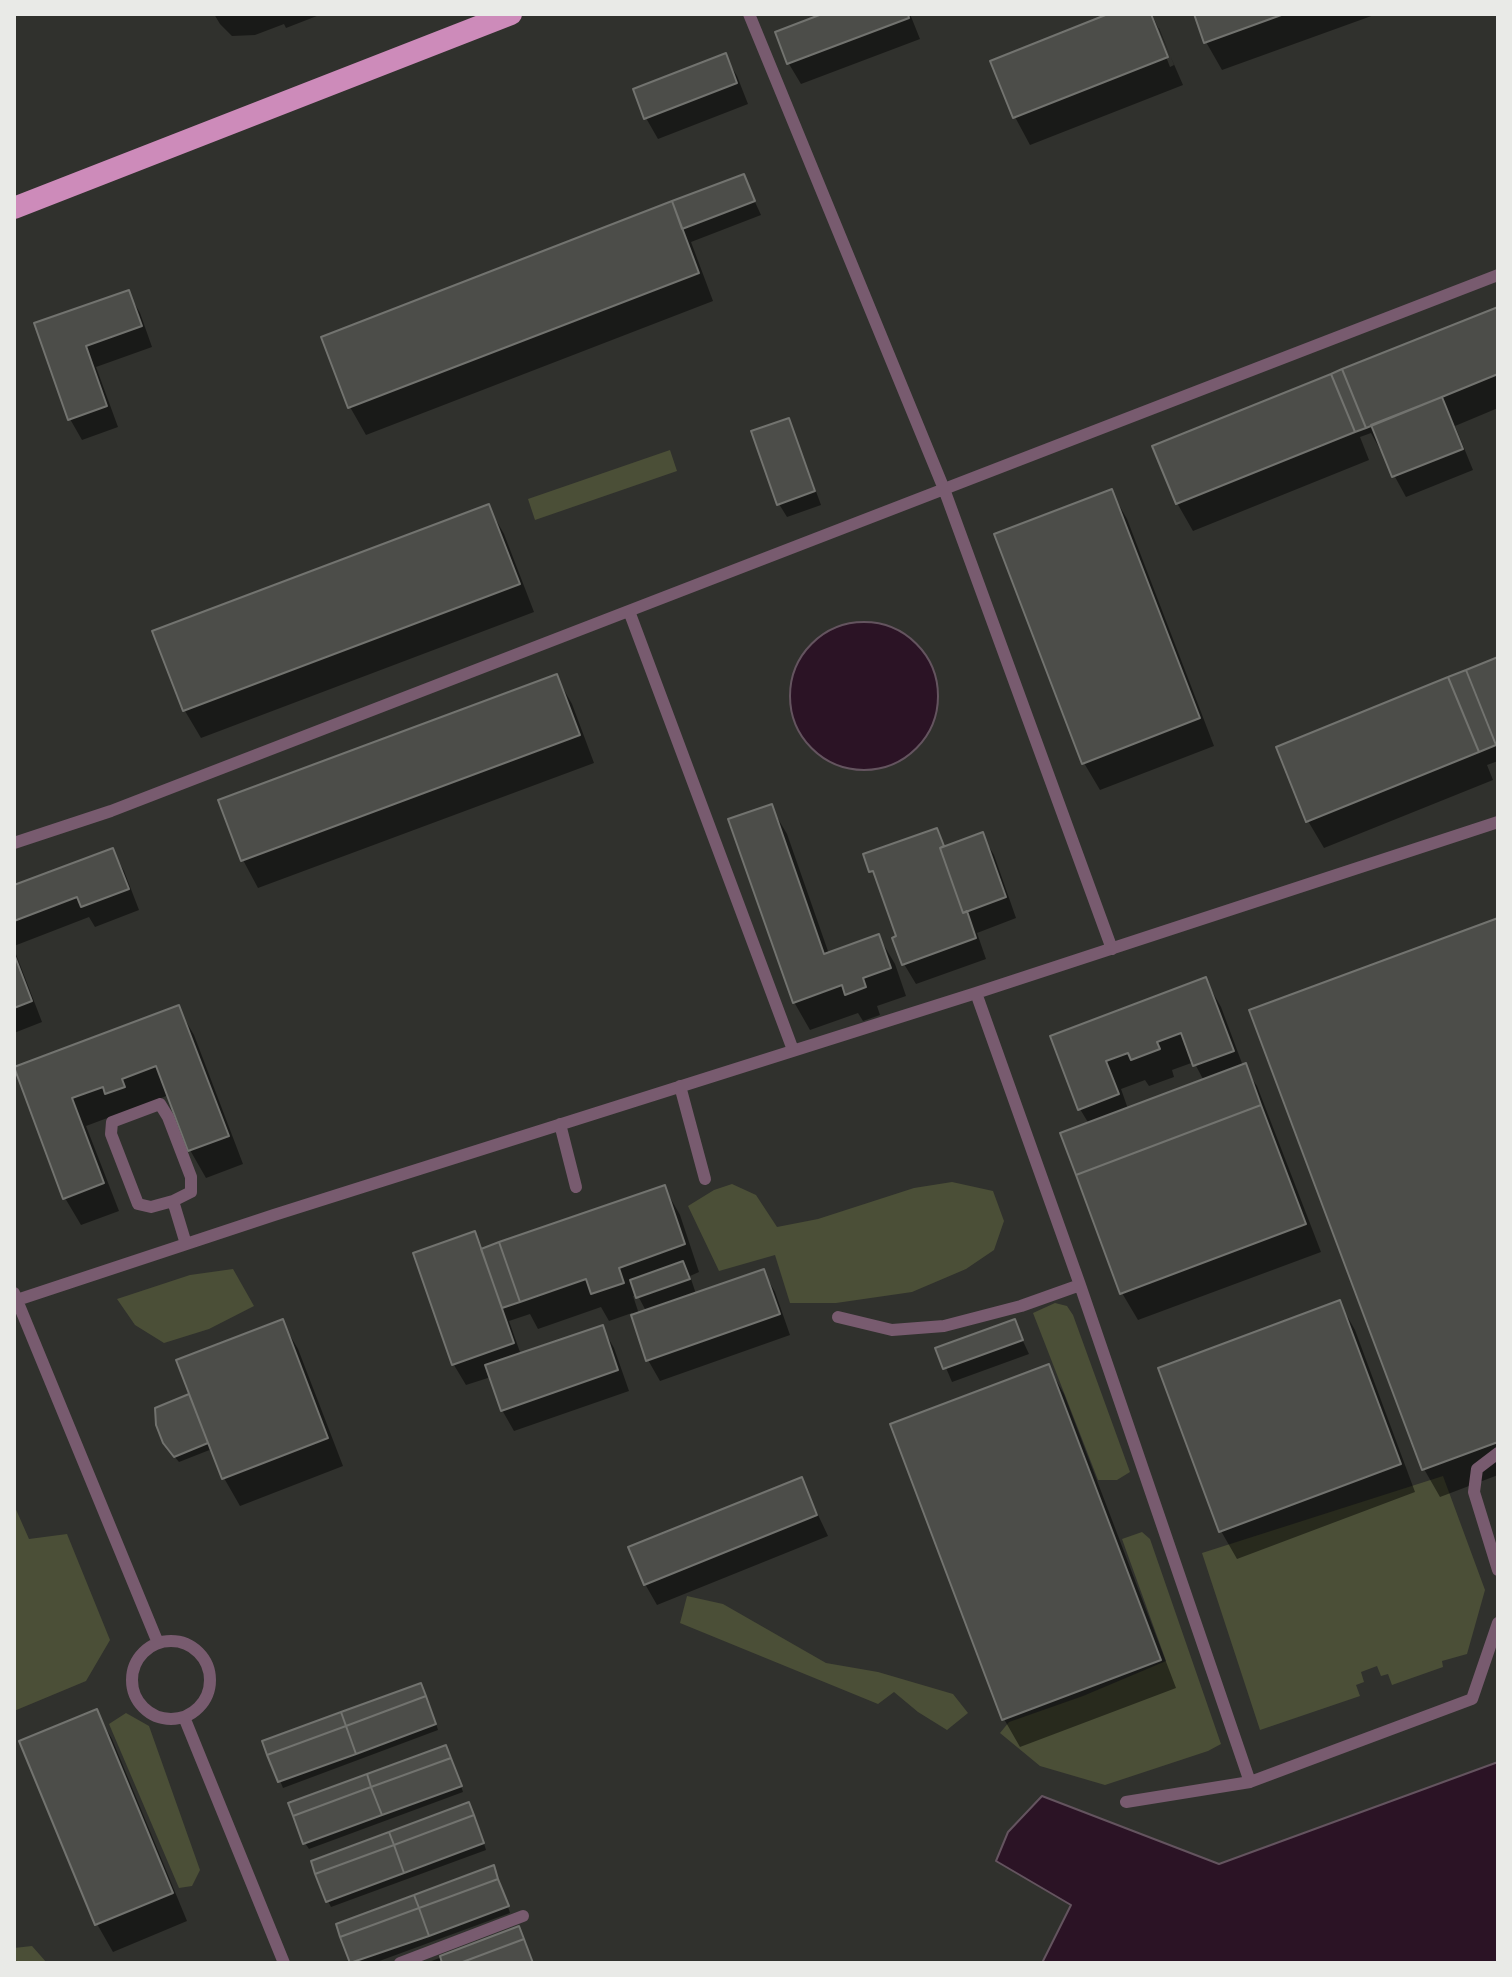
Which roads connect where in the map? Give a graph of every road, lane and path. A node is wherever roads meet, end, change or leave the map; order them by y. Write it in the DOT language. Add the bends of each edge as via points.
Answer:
graph roads {
  1 [pos="511,14"];
  2 [pos="749,14"];
  3 [pos="14,208"];
  4 [pos="1498,275"];
  5 [pos="944,489"];
  6 [pos="629,611"];
  7 [pos="1497,826"];
  8 [pos="14,843"];
  9 [pos="1112,949"];
  10 [pos="976,993"];
  11 [pos="793,1050"];
  12 [pos="680,1086"];
  13 [pos="560,1124"];
  14 [pos="705,1179"];
  15 [pos="576,1187"];
  16 [pos="173,1201"];
  17 [pos="186,1244"];
  18 [pos="1080,1285"];
  19 [pos="15,1298"];
  20 [pos="838,1317"];
  21 [pos="1498,1453"];
  22 [pos="1498,1570"];
  23 [pos="1498,1623"];
  24 [pos="158,1643"];
  25 [pos="184,1717"];
  26 [pos="1250,1782"];
  27 [pos="1126,1802"];
  28 [pos="523,1916"];
  29 [pos="284,1963"];
  30 [pos="400,1963"];
  1 -- 3 [label="highway"];
  2 -- 5 [label="lane"];
  4 -- 5 [label="lane"];
  5 -- 6 [label="lane"];
  5 -- 9 [label="lane"];
  6 -- 8 [label="lane" via="111,811"];
  6 -- 11 [label="lane"];
  7 -- 9 [label="lane"];
  9 -- 10 [label="lane"];
  10 -- 11 [label="lane"];
  10 -- 18 [label="lane"];
  11 -- 12 [label="lane"];
  12 -- 13 [label="lane"];
  12 -- 14 [label="lane"];
  13 -- 15 [label="lane"];
  13 -- 17 [label="lane"];
  16 -- 16 [label="lane" via="151,1207 138,1204 111,1134 112,1122 160,1104 191,1177 191,1192"];
  16 -- 17 [label="lane"];
  17 -- 19 [label="lane"];
  18 -- 20 [label="lane" via="944,1326 892,1330"];
  18 -- 26 [label="lane"];
  19 -- 24 [label="lane"];
  21 -- 22 [label="lane" via="1477,1469 1474,1492"];
  23 -- 26 [label="lane" via="1472,1699"];
  24 -- 25 [label="lane" via="133,1669 134,1693 160,1718"];
  24 -- 25 [label="lane" via="193,1647 208,1666 211,1679 204,1702"];
  25 -- 29 [label="lane"];
  26 -- 27 [label="lane"];
  28 -- 30 [label="lane"];
}
